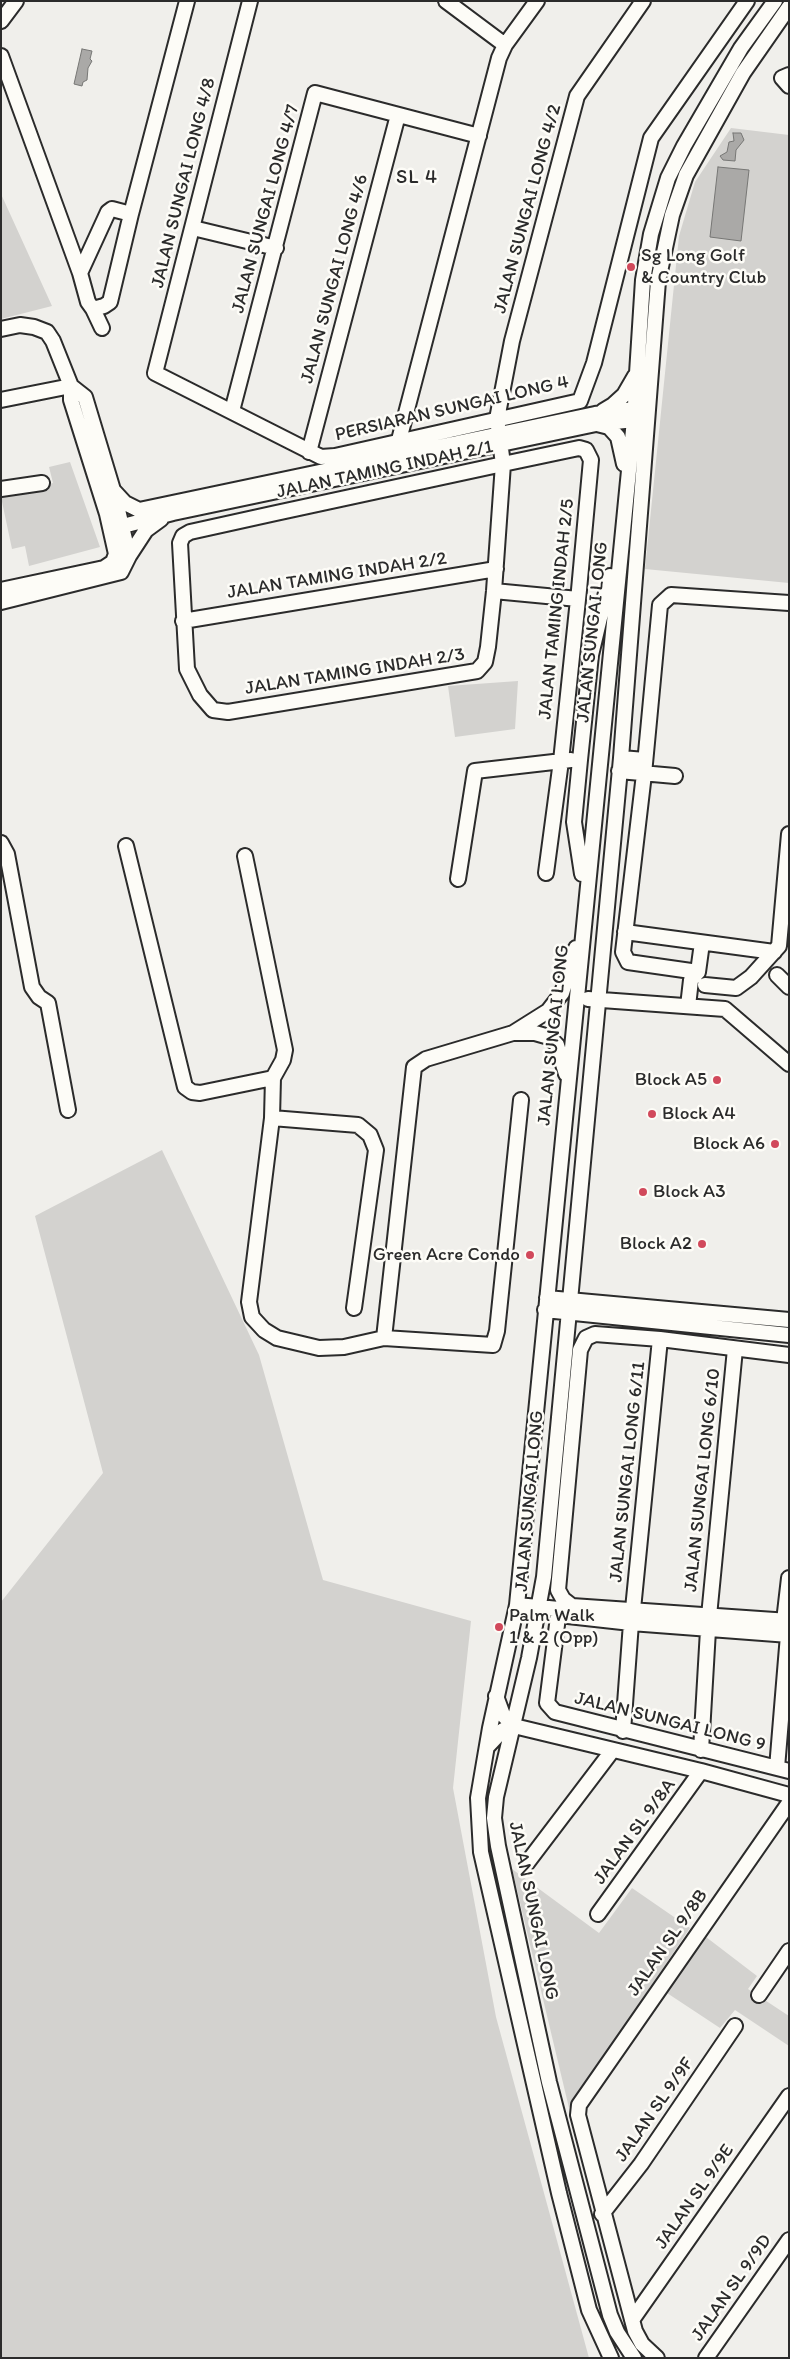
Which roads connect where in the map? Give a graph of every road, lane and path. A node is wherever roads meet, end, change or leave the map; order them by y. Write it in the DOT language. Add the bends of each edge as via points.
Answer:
graph roads {
  1 [pos="16,1"];
  2 [pos="187,1"];
  3 [pos="250,1"];
  4 [pos="446,1"];
  5 [pos="537,1"];
  6 [pos="643,1"];
  7 [pos="747,1"];
  8 [pos="775,1"];
  9 [pos="789,7"];
  10 [pos="1,21"];
  11 [pos="506,45"];
  12 [pos="1,56"];
  13 [pos="789,75"];
  14 [pos="789,86"];
  15 [pos="398,115"];
  16 [pos="479,136"];
  17 [pos="131,214"];
  18 [pos="193,228"];
  19 [pos="276,248"];
  20 [pos="80,274"];
  21 [pos="93,309"];
  22 [pos="640,322"];
  23 [pos="102,328"];
  24 [pos="1,329"];
  25 [pos="651,338"];
  26 [pos="638,350"];
  27 [pos="155,374"];
  28 [pos="636,375"];
  29 [pos="71,386"];
  30 [pos="1,400"];
  31 [pos="232,411"];
  32 [pos="640,412"];
  33 [pos="597,418"];
  34 [pos="499,432"];
  35 [pos="399,440"];
  36 [pos="309,452"];
  37 [pos="591,460"];
  38 [pos="503,464"];
  39 [pos="626,480"];
  40 [pos="42,483"];
  41 [pos="1,489"];
  42 [pos="113,490"];
  43 [pos="139,510"];
  44 [pos="173,513"];
  45 [pos="116,523"];
  46 [pos="622,527"];
  47 [pos="129,556"];
  48 [pos="496,569"];
  49 [pos="1,590"];
  50 [pos="494,592"];
  51 [pos="578,599"];
  52 [pos="1,602"];
  53 [pos="789,603"];
  54 [pos="183,620"];
  55 [pos="485,662"];
  56 [pos="580,760"];
  57 [pos="561,761"];
  58 [pos="620,765"];
  59 [pos="645,767"];
  60 [pos="675,776"];
  61 [pos="789,834"];
  62 [pos="126,846"];
  63 [pos="3,850"];
  64 [pos="245,856"];
  65 [pos="546,873"];
  66 [pos="458,880"];
  67 [pos="585,895"];
  68 [pos="582,932"];
  69 [pos="625,932"];
  70 [pos="702,943"];
  71 [pos="774,952"];
  72 [pos="698,972"];
  73 [pos="777,975"];
  74 [pos="705,985"];
  75 [pos="789,987"];
  76 [pos="576,998"];
  77 [pos="596,999"];
  78 [pos="694,1007"];
  79 [pos="513,1033"];
  80 [pos="789,1064"];
  81 [pos="273,1078"];
  82 [pos="568,1082"];
  83 [pos="521,1100"];
  84 [pos="68,1110"];
  85 [pos="272,1118"];
  86 [pos="546,1304"];
  87 [pos="569,1306"];
  88 [pos="354,1308"];
  89 [pos="789,1320"];
  90 [pos="789,1335"];
  91 [pos="384,1338"];
  92 [pos="660,1339"];
  93 [pos="736,1349"];
  94 [pos="789,1355"];
  95 [pos="539,1380"];
  96 [pos="560,1382"];
  97 [pos="789,1578"];
  98 [pos="517,1605"];
  99 [pos="539,1608"];
  100 [pos="559,1615"];
  101 [pos="632,1616"];
  102 [pos="708,1623"];
  103 [pos="788,1628"];
  104 [pos="496,1696"];
  105 [pos="518,1707"];
  106 [pos="514,1726"];
  107 [pos="623,1731"];
  108 [pos="535,1732"];
  109 [pos="486,1747"];
  110 [pos="508,1750"];
  111 [pos="612,1750"];
  112 [pos="701,1750"];
  113 [pos="783,1770"];
  114 [pos="701,1772"];
  115 [pos="789,1796"];
  116 [pos="789,1803"];
  117 [pos="527,1863"];
  118 [pos="598,1914"];
  119 [pos="789,1951"];
  120 [pos="759,1995"];
  121 [pos="735,2026"];
  122 [pos="789,2096"];
  123 [pos="602,2214"];
  124 [pos="789,2240"];
  125 [pos="632,2320"];
  126 [pos="611,2358"];
  127 [pos="634,2358"];
  128 [pos="657,2358"];
  129 [pos="706,2358"];
  1 -- 10 [label="street"];
  2 -- 17 [label="street"];
  3 -- 18 [label="street, JALAN SUNGAI LONG 4/8"];
  4 -- 11 [label="street"];
  5 -- 11 [label="street"];
  6 -- 34 [label="street, JALAN SUNGAI LONG 4/2" via="577,96 512,341"];
  7 -- 34 [label="street, PERSIARAN SUNGAI LONG 4" via="651,138 583,396 575,403"];
  8 -- 22 [label="street, JALAN SUNGAI LONG" via="741,48 668,178 651,234"];
  9 -- 25 [label="street, JALAN SUNGAI LONG" via="743,73 686,175 672,215 658,281"];
  11 -- 16 [label="street" via="499,58"];
  12 -- 20 [label="street"];
  13 -- 14 [label="street" via="782,78"];
  15 -- 16 [label="street, JALAN SUNGAI LONG 4/7"];
  15 -- 19 [label="street, JALAN SUNGAI LONG 4/7" via="316,93"];
  15 -- 36 [label="street, JALAN SUNGAI LONG 4/6"];
  16 -- 35 [label="street"];
  17 -- 20 [label="street" via="112,209 108,212"];
  17 -- 21 [label="street" via="110,302"];
  18 -- 19 [label="street"];
  18 -- 27 [label="street, JALAN SUNGAI LONG 4/8"];
  19 -- 31 [label="street, JALAN SUNGAI LONG 4/7"];
  20 -- 21 [label="street"];
  21 -- 23 [label="street"];
  22 -- 25 [label="street"];
  22 -- 26 [label="street, JALAN SUNGAI LONG"];
  24 -- 29 [label="street" via="20,325 47,332"];
  25 -- 26 [label="street"];
  25 -- 32 [label="street, JALAN SUNGAI LONG"];
  26 -- 28 [label="street, JALAN SUNGAI LONG"];
  27 -- 31 [label="street, PERSIARAN SUNGAI LONG 4"];
  28 -- 32 [label="street, JALAN SUNGAI LONG"];
  28 -- 33 [label="street" via="624,394"];
  29 -- 30 [label="street"];
  29 -- 42 [label="street" via="85,397"];
  29 -- 45 [label="street" via="71,400"];
  31 -- 36 [label="street, PERSIARAN SUNGAI LONG 4"];
  32 -- 33 [label="street"];
  32 -- 39 [label="street, JALAN SUNGAI LONG"];
  32 -- 58 [label="street, JALAN SUNGAI LONG" via="647,431"];
  33 -- 34 [label="street"];
  33 -- 39 [label="street" via="618,437"];
  34 -- 35 [label="street, PERSIARAN SUNGAI LONG 4"];
  34 -- 38 [label="street, JALAN SUNGAI LONG 4/2"];
  34 -- 43 [label="street"];
  34 -- 44 [label="street"];
  35 -- 36 [label="street, PERSIARAN SUNGAI LONG 4" via="335,456 321,457"];
  37 -- 38 [label="street, JALAN TAMING INDAH 2/1" via="586,450 579,448"];
  37 -- 51 [label="street, JALAN TAMING INDAH 2/5"];
  38 -- 48 [label="street, JALAN SUNGAI LONG 4/2"];
  38 -- 54 [label="street, JALAN TAMING INDAH 2/1" via="190,532 180,543"];
  39 -- 46 [label="street, JALAN SUNGAI LONG"];
  40 -- 41 [label="street"];
  42 -- 43 [label="street" via="124,503"];
  42 -- 45 [label="street"];
  43 -- 45 [label="street"];
  44 -- 45 [label="street"];
  44 -- 47 [label="street" via="151,525"];
  45 -- 47 [label="street"];
  45 -- 49 [label="street" via="116,558 110,566"];
  46 -- 56 [label="street" via="591,655"];
  46 -- 67 [label="street, JALAN SUNGAI LONG"];
  47 -- 52 [label="street" via="126,568 115,575"];
  48 -- 50 [label="street, JALAN SUNGAI LONG 4/2"];
  48 -- 54 [label="street, JALAN TAMING INDAH 2/2"];
  50 -- 51 [label="street"];
  50 -- 55 [label="street, JALAN SUNGAI LONG 4/2"];
  51 -- 57 [label="street, JALAN TAMING INDAH 2/5"];
  53 -- 59 [label="street" via="671,595 660,605"];
  54 -- 55 [label="street, JALAN TAMING INDAH 2/3" via="187,669 200,695 213,710 228,712 477,671"];
  56 -- 57 [label="street"];
  56 -- 67 [label="street" via="574,822"];
  57 -- 65 [label="street, JALAN TAMING INDAH 2/5"];
  57 -- 66 [label="street" via="475,771"];
  58 -- 59 [label="street"];
  58 -- 77 [label="street, JALAN SUNGAI LONG"];
  59 -- 60 [label="street"];
  59 -- 69 [label="street"];
  61 -- 71 [label="street" via="780,941"];
  62 -- 81 [label="street" via="185,1087 200,1093"];
  63 -- 84 [label="street" via="32,987 48,1004"];
  64 -- 81 [label="street" via="285,1050"];
  67 -- 68 [label="street, JALAN SUNGAI LONG"];
  68 -- 76 [label="street, JALAN SUNGAI LONG"];
  68 -- 79 [label="street" via="562,993 548,1011"];
  69 -- 70 [label="street"];
  69 -- 72 [label="street" via="623,952 628,962"];
  70 -- 71 [label="street"];
  70 -- 72 [label="street"];
  71 -- 74 [label="street" via="736,988"];
  72 -- 74 [label="street"];
  72 -- 78 [label="street" via="691,980"];
  73 -- 75 [label="street"];
  74 -- 78 [label="street"];
  76 -- 77 [label="street"];
  76 -- 82 [label="street, JALAN SUNGAI LONG"];
  77 -- 78 [label="street"];
  77 -- 87 [label="street, JALAN SUNGAI LONG"];
  78 -- 80 [label="street" via="725,1009"];
  79 -- 82 [label="street" via="549,1037 557,1045"];
  79 -- 91 [label="street" via="426,1059 414,1067"];
  81 -- 85 [label="street"];
  82 -- 86 [label="street, JALAN SUNGAI LONG"];
  83 -- 91 [label="street" via="493,1346"];
  85 -- 88 [label="street" via="358,1125 370,1135 376,1150"];
  85 -- 91 [label="street" via="249,1302 252,1317 277,1338 319,1348 344,1347"];
  86 -- 87 [label="street"];
  86 -- 95 [label="street, JALAN SUNGAI LONG"];
  87 -- 89 [label="street"];
  87 -- 90 [label="street"];
  87 -- 96 [label="street, JALAN SUNGAI LONG"];
  92 -- 93 [label="street"];
  92 -- 101 [label="street, JALAN SUNGAI LONG 6/11"];
  92 -- 101 [label="street" via="595,1334 586,1338 580,1350 558,1590 572,1606"];
  93 -- 94 [label="street"];
  93 -- 102 [label="street, JALAN SUNGAI LONG 6/10"];
  95 -- 96 [label="street"];
  95 -- 98 [label="street, JALAN SUNGAI LONG"];
  96 -- 99 [label="street, JALAN SUNGAI LONG"];
  97 -- 103 [label="street"];
  98 -- 99 [label="street"];
  98 -- 104 [label="street, JALAN SUNGAI LONG"];
  99 -- 100 [label="street" via="559,1609"];
  99 -- 105 [label="street, JALAN SUNGAI LONG"];
  100 -- 101 [label="street"];
  100 -- 107 [label="street, JALAN SUNGAI LONG 9" via="547,1703 555,1712"];
  101 -- 102 [label="street"];
  101 -- 107 [label="street, JALAN SUNGAI LONG 6/11"];
  102 -- 103 [label="street"];
  102 -- 112 [label="street, JALAN SUNGAI LONG 6/10"];
  103 -- 113 [label="street"];
  104 -- 106 [label="street" via="503,1715"];
  104 -- 109 [label="street, JALAN SUNGAI LONG"];
  105 -- 106 [label="street, JALAN SUNGAI LONG"];
  105 -- 108 [label="street"];
  106 -- 108 [label="street"];
  106 -- 109 [label="street" via="503,1730"];
  106 -- 110 [label="street, JALAN SUNGAI LONG"];
  107 -- 112 [label="street, JALAN SUNGAI LONG 9"];
  108 -- 110 [label="street"];
  108 -- 111 [label="street"];
  109 -- 126 [label="street, JALAN SUNGAI LONG" via="478,1798 481,1852 584,2292"];
  110 -- 127 [label="street, JALAN SUNGAI LONG" via="496,1797 494,1818 498,1846 549,2082 610,2315"];
  111 -- 114 [label="street"];
  111 -- 117 [label="street"];
  112 -- 113 [label="street, JALAN SUNGAI LONG 9"];
  114 -- 115 [label="street"];
  114 -- 118 [label="street, JALAN SL 9/8A"];
  116 -- 123 [label="street, JALAN SL 9/8B" via="579,2105 578,2115"];
  119 -- 120 [label="street"];
  121 -- 123 [label="street, JALAN SL 9/9F" via="620,2193"];
  122 -- 125 [label="street, JALAN SL 9/9E"];
  123 -- 125 [label="street"];
  124 -- 129 [label="street, JALAN SL 9/9D"];
  125 -- 128 [label="street" via="642,2344"];
}
